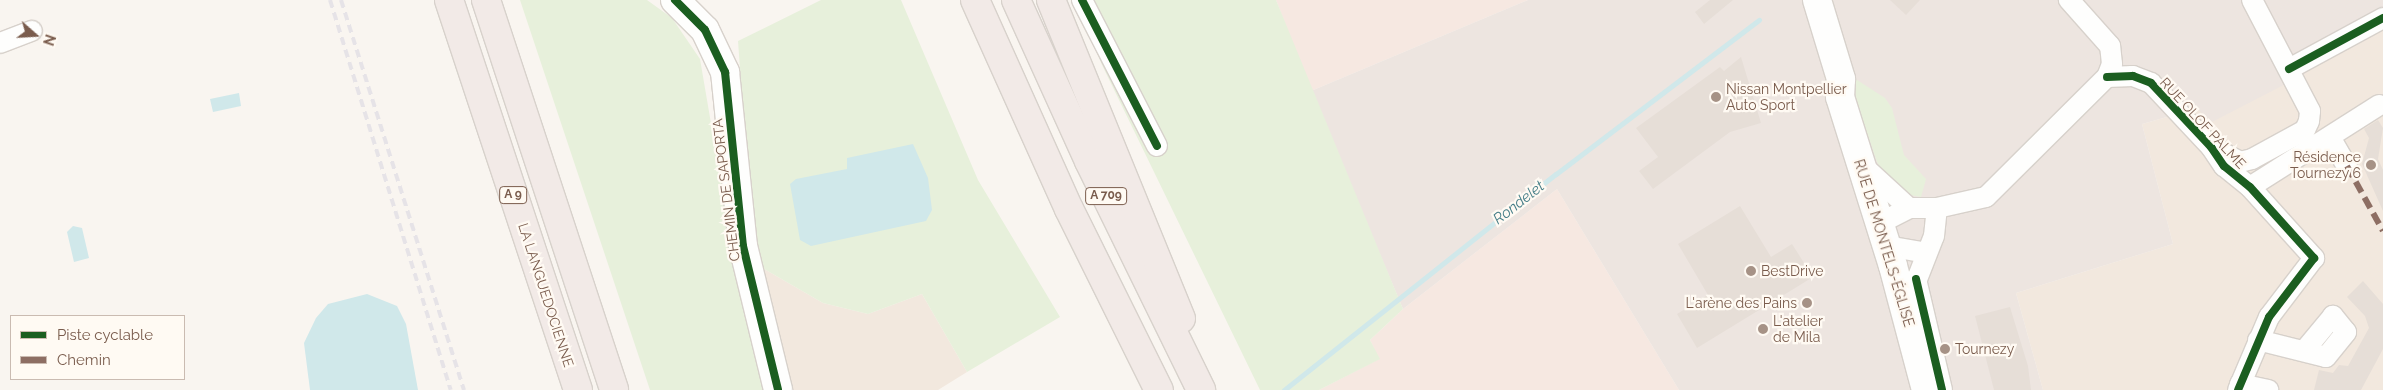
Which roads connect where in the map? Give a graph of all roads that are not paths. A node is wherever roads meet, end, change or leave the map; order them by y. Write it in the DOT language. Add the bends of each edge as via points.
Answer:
graph roads {
  1 [pos="449,0"];
  2 [pos="486,0"];
  3 [pos="675,0"];
  4 [pos="954,0"];
  5 [pos="975,0"];
  6 [pos="1016,0"];
  7 [pos="1051,0"];
  8 [pos="1082,0"];
  9 [pos="1798,0"];
  10 [pos="1817,0"];
  11 [pos="2069,0"];
  12 [pos="2252,0"];
  13 [pos="2383,18"];
  14 [pos="32,31"];
  15 [pos="0,43"];
  16 [pos="2289,69"];
  17 [pos="2107,78"];
  18 [pos="1840,98"];
  19 [pos="2382,104"];
  20 [pos="2330,137"];
  21 [pos="1157,146"];
  22 [pos="2211,147"];
  23 [pos="1860,164"];
  24 [pos="2348,166"];
  25 [pos="2250,187"];
  26 [pos="1909,208"];
  27 [pos="1937,208"];
  28 [pos="1069,209"];
  29 [pos="1883,235"];
  30 [pos="1926,253"];
  31 [pos="1916,279"];
  32 [pos="1905,312"];
  33 [pos="2258,340"];
  34 [pos="2304,351"];
  35 [pos="2239,387"];
  36 [pos="578,390"];
  37 [pos="614,390"];
  38 [pos="778,390"];
  39 [pos="1159,390"];
  40 [pos="1203,390"];
  41 [pos="1926,390"];
  42 [pos="1942,390"];
  43 [pos="2268,390"];
  1 -- 36 [label="highway, LA LANGUEDOCIENNE / A 9"];
  2 -- 37 [label="highway, A 9"];
  3 -- 38 [label="main road, CHEMIN DE SAPORTA" via="705,30 725,72 743,246"];
  4 -- 28 [label="highway"];
  5 -- 28 [label="highway, A 709"];
  6 -- 40 [label="highway, A 709" via="1101,186"];
  7 -- 40 [label="highway" via="1168,278"];
  8 -- 21 [label="street"];
  9 -- 18 [label="main road, RUE DE MONTELS-ÉGLISE" via="1825,85"];
  10 -- 18 [label="main road, RUE DE MONTELS-ÉGLISE" via="1842,79"];
  11 -- 17 [label="street" via="2110,46 2112,64"];
  12 -- 16 [label="street"];
  13 -- 16 [label="street"];
  14 -- 15 [label="street"];
  16 -- 22 [label="street" via="2310,111 2304,130 2252,159 2240,162"];
  17 -- 22 [label="street, RUE OLOF PALME" via="2134,76 2151,83"];
  17 -- 27 [label="street" via="1986,197"];
  18 -- 23 [label="main road, RUE DE MONTELS-ÉGLISE"];
  19 -- 20 [label="street"];
  20 -- 24 [label="street"];
  20 -- 25 [label="street"];
  22 -- 25 [label="street, RUE OLOF PALME" via="2224,166"];
  23 -- 26 [label="street"];
  23 -- 29 [label="main road, RUE DE MONTELS-ÉGLISE"];
  25 -- 33 [label="street, RUE OLOF PALME" via="2314,258 2269,317"];
  26 -- 27 [label="street"];
  26 -- 29 [label="street"];
  27 -- 30 [label="street" via="1934,236"];
  28 -- 39 [label="highway, A 709"];
  29 -- 30 [label="street"];
  29 -- 32 [label="main road, RUE DE MONTELS-ÉGLISE"];
  30 -- 31 [label="street"];
  31 -- 32 [label="street"];
  31 -- 42 [label="street, RUE DE MONTELS-ÉGLISE"];
  32 -- 41 [label="main road, RUE DE MONTELS-ÉGLISE"];
  33 -- 34 [label="street"];
  33 -- 35 [label="street"];
  35 -- 43 [label="street"];
}
